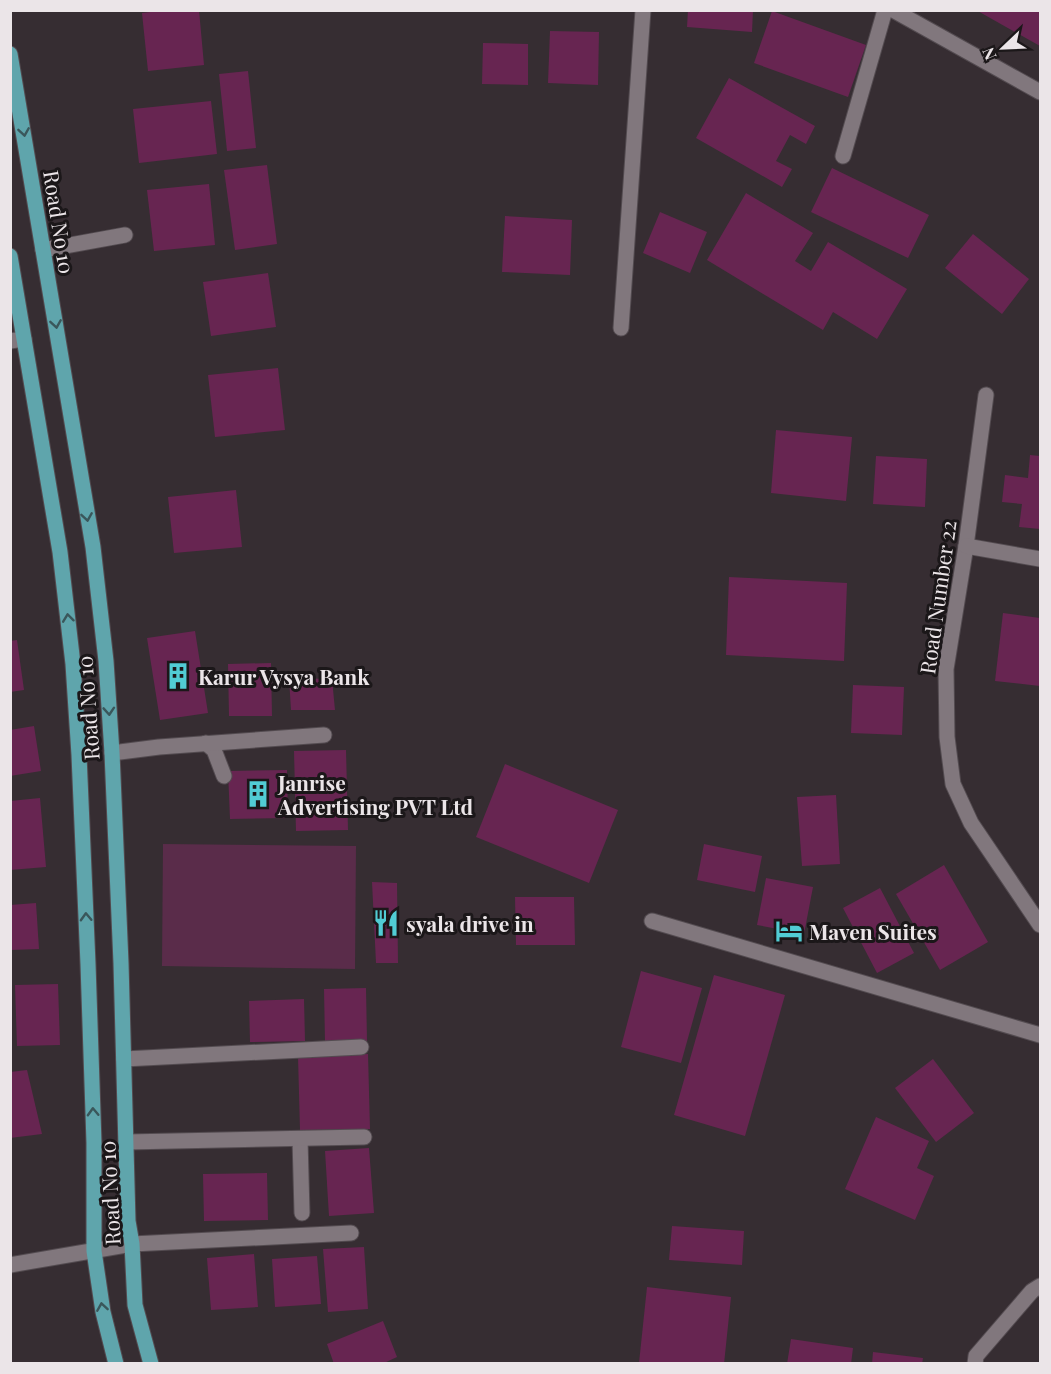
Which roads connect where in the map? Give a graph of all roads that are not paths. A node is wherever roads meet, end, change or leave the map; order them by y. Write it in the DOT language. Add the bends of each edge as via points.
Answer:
graph roads {
  1 [pos="643,10"];
  2 [pos="885,10"];
  3 [pos="892,10"];
  4 [pos="10,54"];
  5 [pos="1041,92"];
  6 [pos="843,156"];
  7 [pos="125,235"];
  8 [pos="43,250"];
  9 [pos="10,256"];
  10 [pos="621,328"];
  11 [pos="17,340"];
  12 [pos="986,394"];
  13 [pos="966,546"];
  14 [pos="1041,559"];
  15 [pos="324,735"];
  16 [pos="206,743"];
  17 [pos="112,753"];
  18 [pos="224,776"];
  19 [pos="652,921"];
  20 [pos="1041,925"];
  21 [pos="1041,1035"];
  22 [pos="361,1047"];
  23 [pos="124,1059"];
  24 [pos="364,1137"];
  25 [pos="300,1139"];
  26 [pos="127,1142"];
  27 [pos="302,1213"];
  28 [pos="351,1233"];
  29 [pos="132,1244"];
  30 [pos="94,1251"];
  31 [pos="10,1264"];
  32 [pos="1041,1286"];
  33 [pos="116,1364"];
  34 [pos="151,1364"];
  35 [pos="975,1364"];
  1 -- 10 [label="street"];
  2 -- 6 [label="street"];
  3 -- 5 [label="street"];
  4 -- 8 [label="main road, Road No 10, one-way"];
  7 -- 8 [label="street"];
  8 -- 17 [label="main road, Road No 10, one-way" via="93,547"];
  9 -- 11 [label="main road, Road No 10"];
  30 -- 11 [label="main road, Road No 10, one-way" via="89,988 73,664 60,552"];
  12 -- 13 [label="street, Road Number 22"];
  13 -- 14 [label="street"];
  13 -- 20 [label="street, Road Number 22" via="946,669 947,737 953,784 971,824"];
  15 -- 16 [label="street"];
  16 -- 17 [label="street"];
  16 -- 18 [label="street" via="214,750"];
  17 -- 23 [label="main road, Road No 10"];
  19 -- 21 [label="street"];
  22 -- 23 [label="street"];
  23 -- 26 [label="main road, Road No 10"];
  24 -- 25 [label="street"];
  25 -- 26 [label="street"];
  25 -- 27 [label="street"];
  26 -- 29 [label="main road, Road No 10"];
  28 -- 29 [label="street"];
  29 -- 30 [label="street"];
  29 -- 34 [label="main road, Road No 10" via="135,1305"];
  30 -- 31 [label="street"];
  33 -- 30 [label="main road, Road No 10, one-way"];
  32 -- 35 [label="street" via="1032,1291 976,1356"];
}
